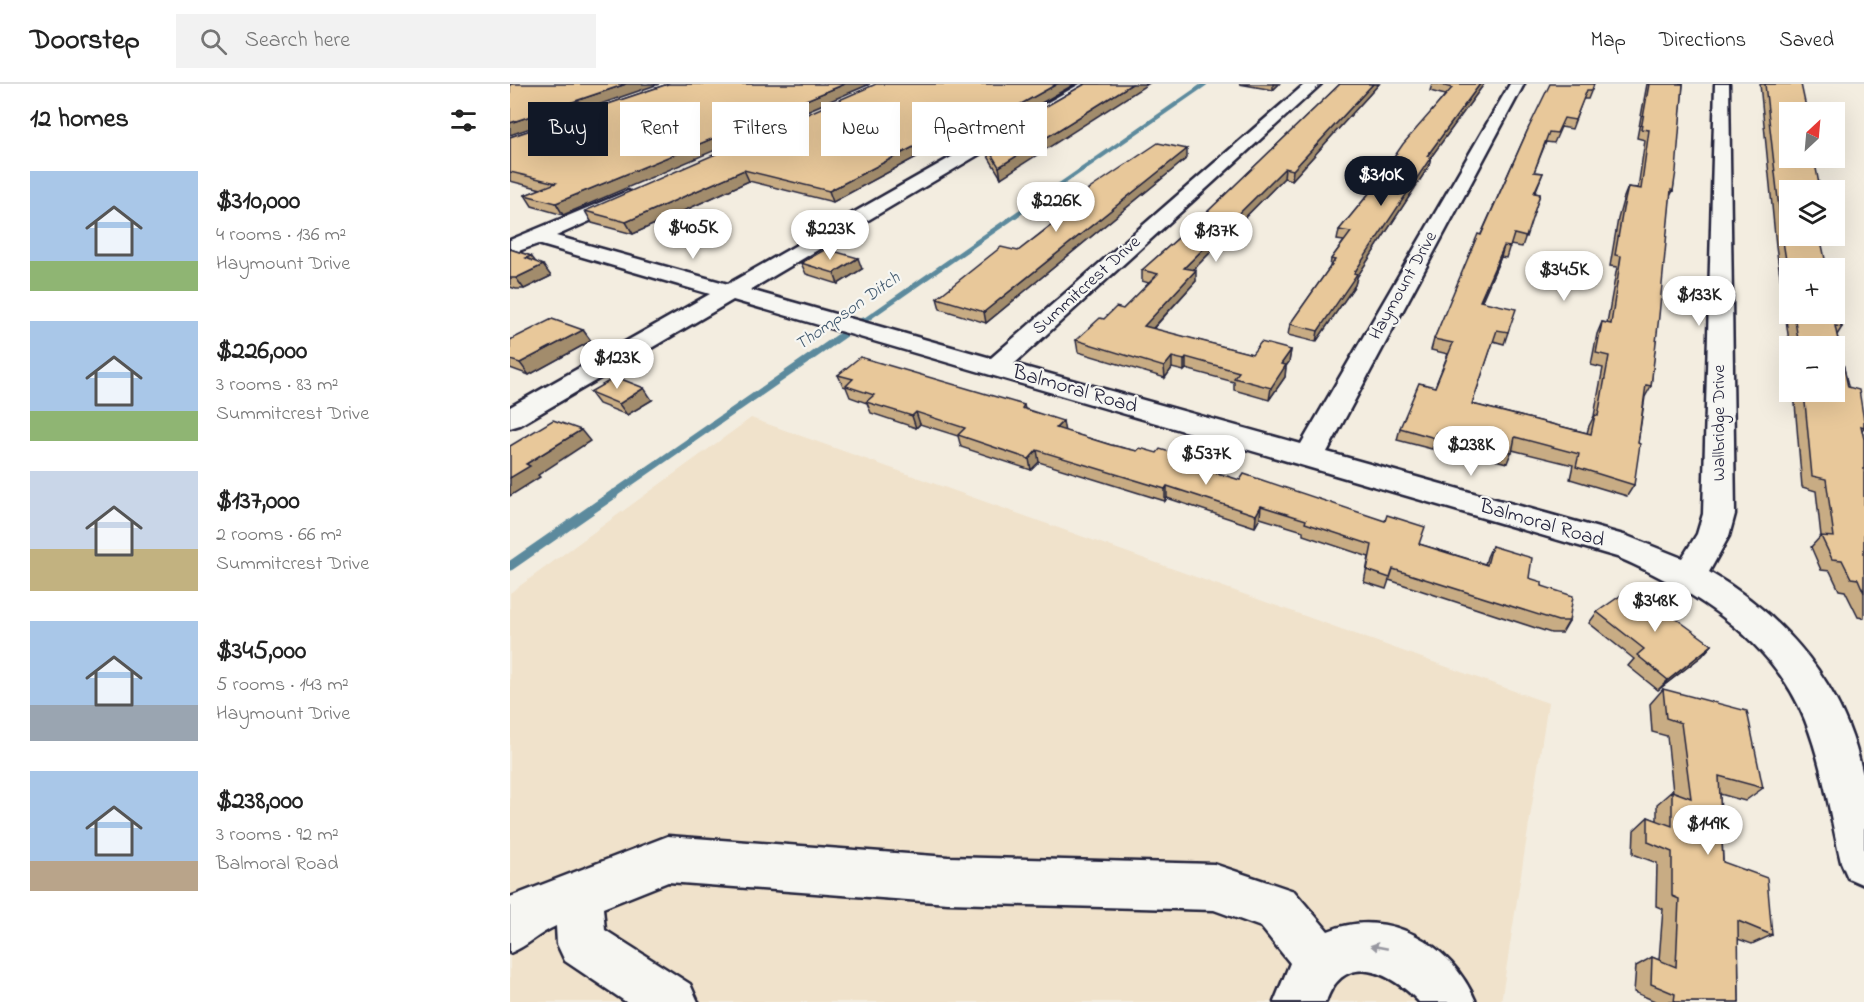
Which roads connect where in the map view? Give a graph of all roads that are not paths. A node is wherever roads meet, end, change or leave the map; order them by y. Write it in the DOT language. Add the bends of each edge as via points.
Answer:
graph roads {
  1 [pos="1091,84"];
  2 [pos="1314,84"];
  3 [pos="1517,84"];
  4 [pos="1722,84"];
  5 [pos="647,189"];
  6 [pos="537,237"];
  7 [pos="510,248"];
  8 [pos="731,292"];
  9 [pos="995,368"];
  10 [pos="510,419"];
  11 [pos="1308,457"];
  12 [pos="1689,574"];
  13 [pos="1864,862"];
  14 [pos="578,894"];
  15 [pos="515,917"];
  16 [pos="1310,982"];
  17 [pos="672,1002"];
  18 [pos="1450,1002"];
  1 -- 8 [label="street"];
  2 -- 9 [label="street, Summitcrest Drive"];
  3 -- 11 [label="street, Haymount Drive"];
  4 -- 12 [label="street, Wallbridge Drive" via="1719,514 1713,536"];
  5 -- 6 [label="street"];
  6 -- 7 [label="street"];
  6 -- 8 [label="street, Balmoral Road"];
  8 -- 9 [label="street, Balmoral Road"];
  8 -- 10 [label="street"];
  9 -- 11 [label="street, Balmoral Road"];
  11 -- 12 [label="street, Balmoral Road" via="1627,548"];
  12 -- 13 [label="street, Balmoral Road" via="1753,620 1795,666 1811,692 1829,733"];
  14 -- 15 [label="street"];
  14 -- 16 [label="street" via="668,859 948,880 1214,887 1277,908"];
  14 -- 17 [label="street" via="582,944"];
  18 -- 16 [label="street, one-way" via="1430,975 1409,958 1386,948 1362,945 1340,950"];
}
